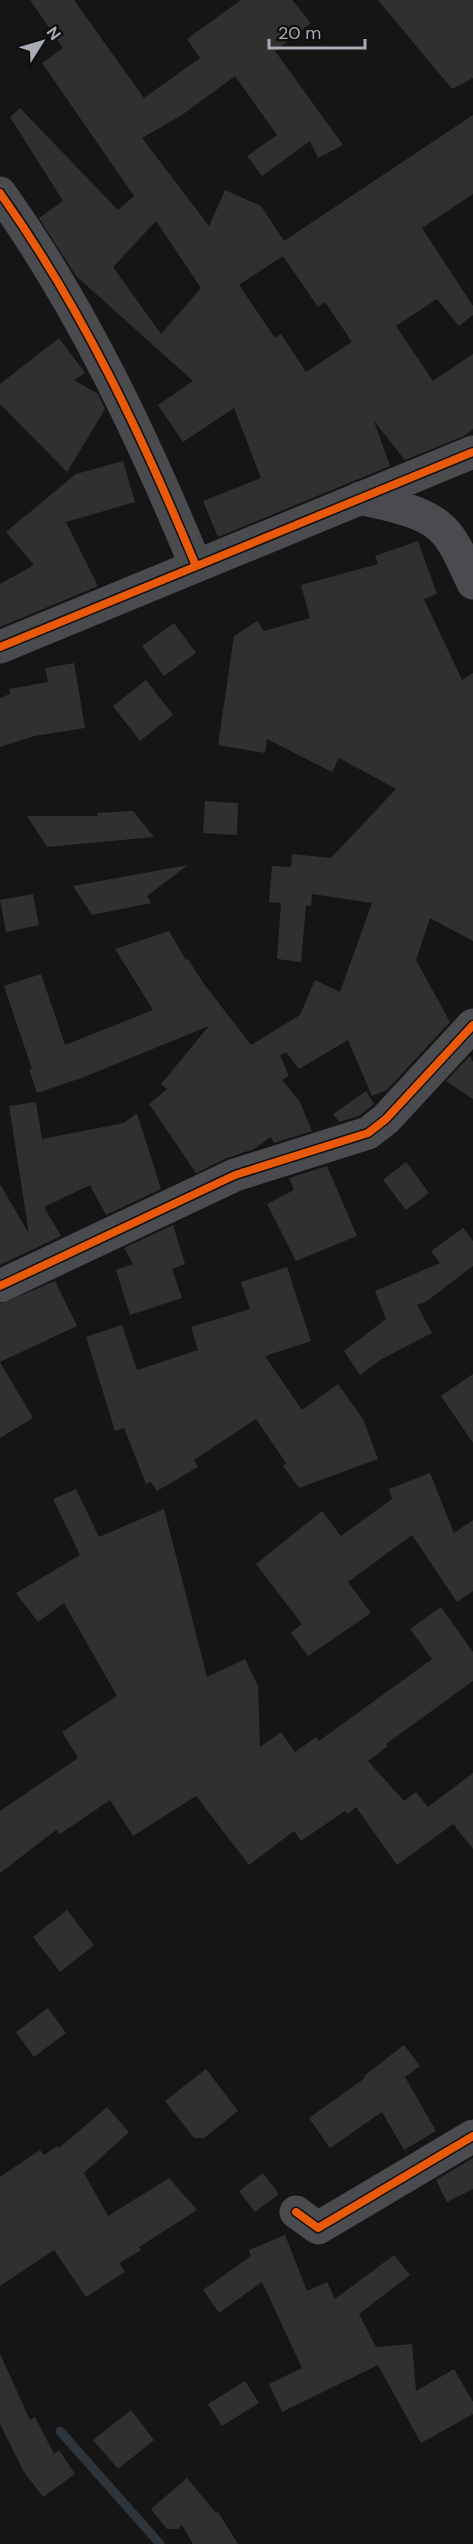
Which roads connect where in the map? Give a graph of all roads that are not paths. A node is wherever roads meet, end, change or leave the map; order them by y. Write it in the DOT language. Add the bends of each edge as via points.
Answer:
graph roads {
  1 [pos="0,193"];
  2 [pos="473,452"];
  3 [pos="360,498"];
  4 [pos="196,566"];
  5 [pos="473,583"];
  6 [pos="0,647"];
  7 [pos="473,1025"];
  8 [pos="0,1286"];
  9 [pos="473,2136"];
  10 [pos="296,2212"];
  1 -- 4 [label="street" via="84,324 155,467"];
  2 -- 3 [label="street"];
  3 -- 4 [label="street"];
  3 -- 5 [label="street" via="416,513 436,524 453,542"];
  4 -- 6 [label="street"];
  7 -- 8 [label="street" via="386,1119 368,1132 235,1175"];
  9 -- 10 [label="street" via="318,2228"];
}
